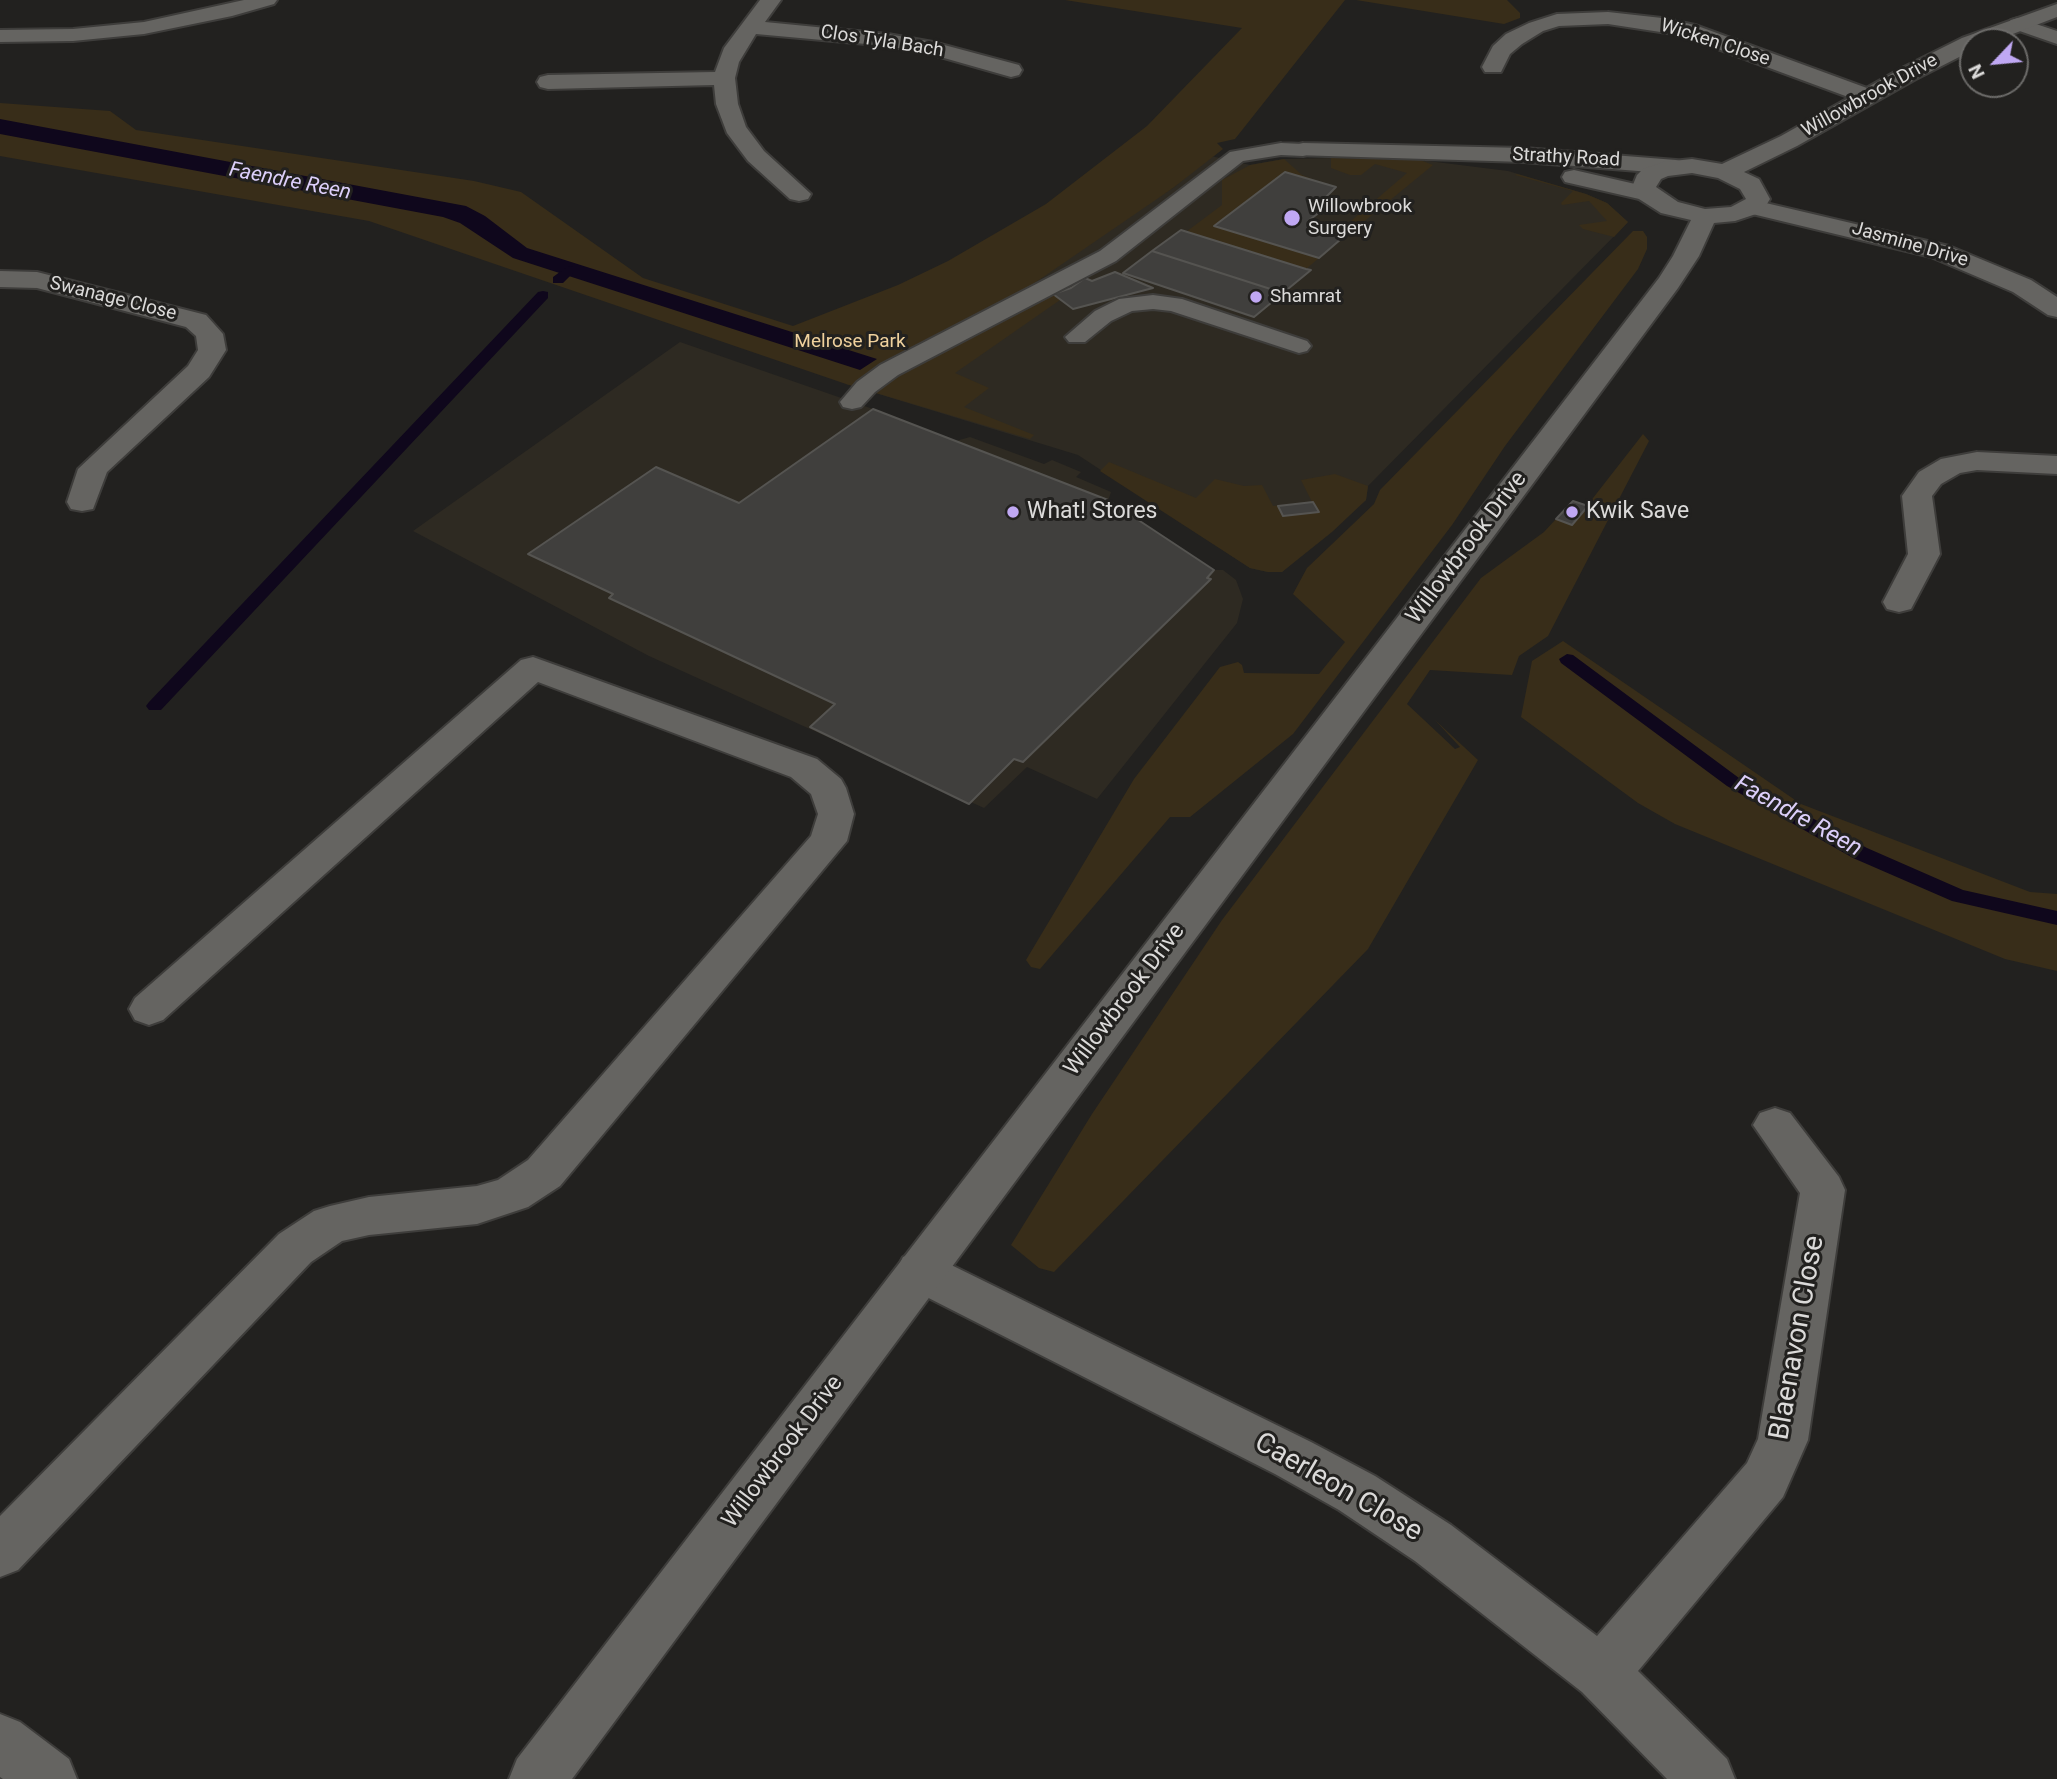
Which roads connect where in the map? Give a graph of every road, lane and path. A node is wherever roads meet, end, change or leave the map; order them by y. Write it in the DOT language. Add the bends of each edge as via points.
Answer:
graph roads {
  1 [pos="267,0"];
  2 [pos="771,0"];
  3 [pos="2057,10"];
  4 [pos="2018,24"];
  5 [pos="750,27"];
  6 [pos="0,36"];
  7 [pos="2057,38"];
  8 [pos="1493,67"];
  9 [pos="1011,70"];
  10 [pos="724,78"];
  11 [pos="548,82"];
  12 [pos="1867,96"];
  13 [pos="1303,150"];
  14 [pos="1455,153"];
  15 [pos="1676,167"];
  16 [pos="1725,172"];
  17 [pos="799,194"];
  18 [pos="1648,194"];
  19 [pos="1753,207"];
  20 [pos="1705,216"];
  21 [pos="0,279"];
  22 [pos="2057,309"];
  23 [pos="1077,337"];
  24 [pos="1299,346"];
  25 [pos="852,402"];
  26 [pos="2057,465"];
  27 [pos="82,502"];
  28 [pos="1899,602"];
  29 [pos="149,1009"];
  30 [pos="1775,1125"];
  31 [pos="919,1271"];
  32 [pos="0,1552"];
  33 [pos="1601,1674"];
  34 [pos="0,1742"];
  35 [pos="49,1779"];
  36 [pos="537,1779"];
  37 [pos="1707,1779"];
  1 -- 6 [label="street" via="186,21 113,21 37,37"];
  2 -- 5 [label="street"];
  3 -- 4 [label="street, Willowbrook Drive"];
  4 -- 7 [label="street"];
  4 -- 12 [label="street, Willowbrook Drive" via="1970,43"];
  5 -- 9 [label="street, Clos Tyla Bach" via="888,40"];
  5 -- 10 [label="street" via="735,48"];
  8 -- 12 [label="street, Wicken Close" via="1501,51 1535,27 1557,20 1608,18 1687,30"];
  10 -- 11 [label="street"];
  10 -- 17 [label="street" via="735,128 756,156"];
  12 -- 16 [label="street, Willowbrook Drive"];
  13 -- 14 [label="street, Strathy Road"];
  13 -- 25 [label="lane" via="1237,156 1108,256 889,370"];
  14 -- 15 [label="street, Strathy Road"];
  14 -- 18 [label="street, Strathy Road"];
  15 -- 16 [label="street, Strathy Road"];
  15 -- 18 [label="street" via="1652,174 1644,187"];
  16 -- 19 [label="street" via="1756,191"];
  18 -- 20 [label="street, Strathy Road" via="1670,208"];
  19 -- 20 [label="street, Strathy Road" via="1735,214"];
  19 -- 22 [label="street, Jasmine Drive" via="1940,251 2022,286"];
  20 -- 31 [label="street, Willowbrook Drive" via="1669,282"];
  21 -- 27 [label="street, Swanage Close" via="37,280 183,317 196,321 209,334 212,350 199,371 93,469"];
  23 -- 24 [label="lane" via="1127,304 1153,302 1174,304"];
  26 -- 28 [label="street" via="1977,461 1952,465 1930,478 1917,496 1924,554"];
  29 -- 32 [label="street" via="533,668 804,768 828,788 836,814 828,841 544,1173 512,1194 477,1205 369,1216 330,1225 295,1248"];
  30 -- 33 [label="street, Blaenavon Close" via="1823,1190 1783,1440 1765,1480"];
  31 -- 33 [label="street, Caerleon Close" via="1357,1493 1433,1543"];
  31 -- 36 [label="street, Willowbrook Drive"];
  33 -- 37 [label="street, Caerleon Close"];
  34 -- 35 [label="street"];
}
